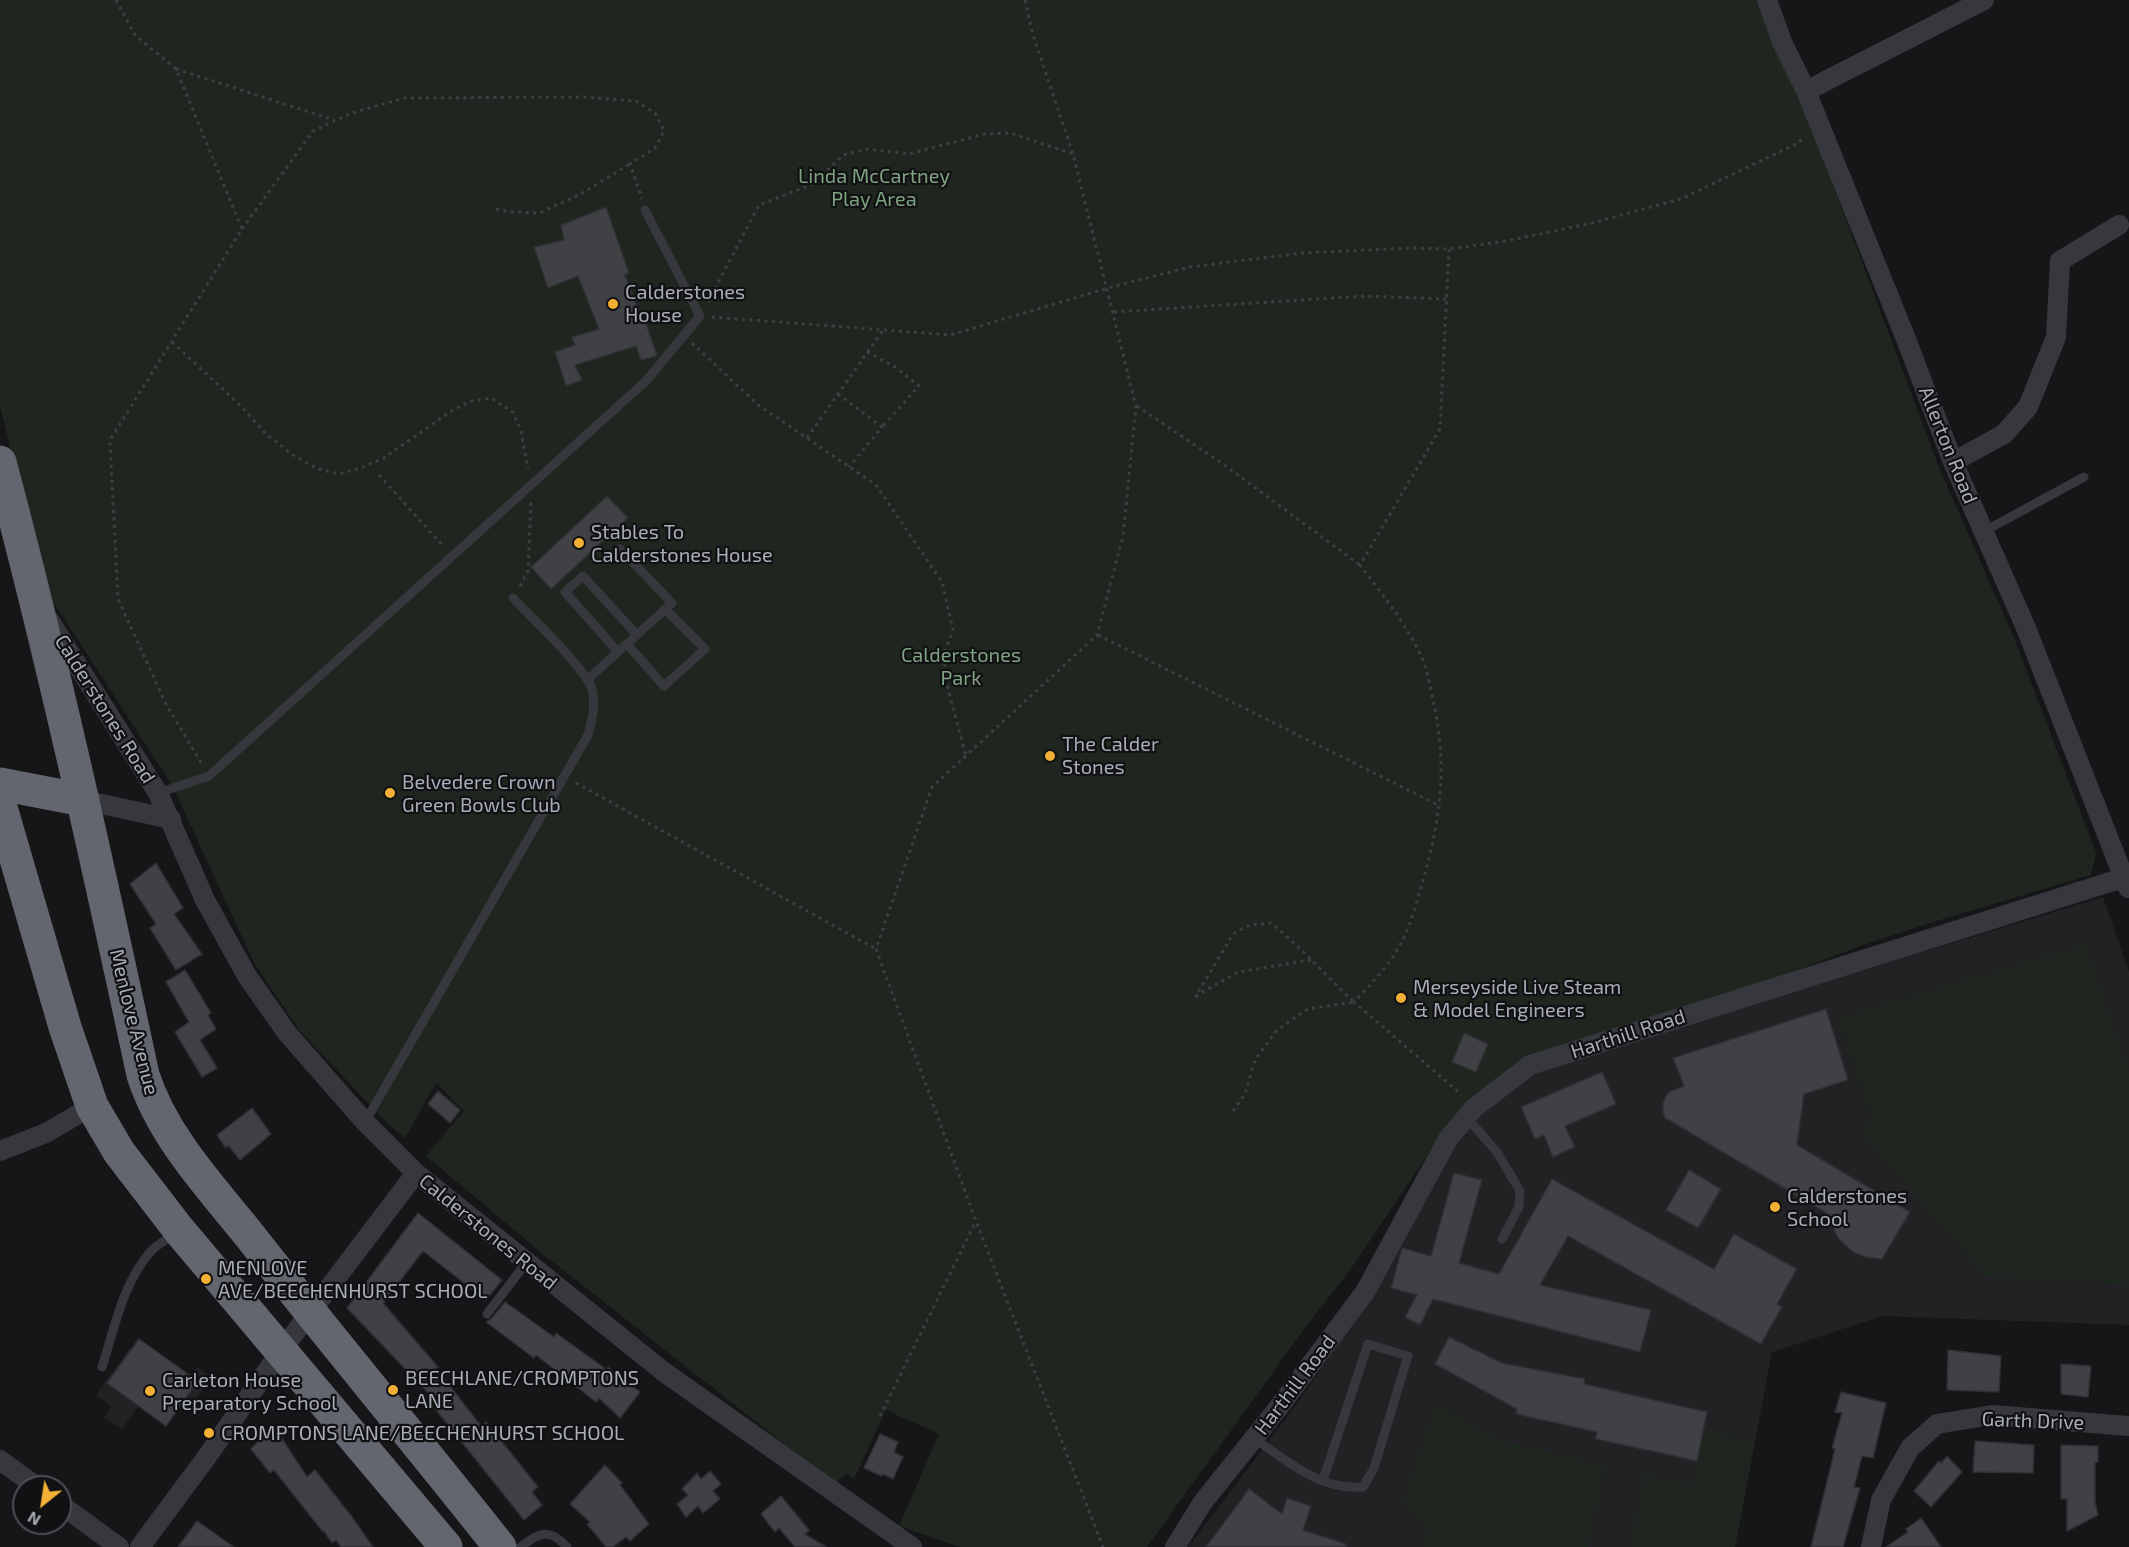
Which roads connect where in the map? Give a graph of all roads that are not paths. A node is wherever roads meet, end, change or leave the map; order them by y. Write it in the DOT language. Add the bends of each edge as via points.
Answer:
graph roads {
  1 [pos="1767,0"];
  2 [pos="1984,0"];
  3 [pos="1806,91"];
  4 [pos="645,210"];
  5 [pos="2119,225"];
  6 [pos="0,462"];
  7 [pos="1953,462"];
  8 [pos="2084,477"];
  9 [pos="1983,532"];
  10 [pos="620,549"];
  11 [pos="513,598"];
  12 [pos="37,600"];
  13 [pos="666,610"];
  14 [pos="637,635"];
  15 [pos="627,644"];
  16 [pos="618,652"];
  17 [pos="587,680"];
  18 [pos="0,784"];
  19 [pos="158,792"];
  20 [pos="83,800"];
  21 [pos="0,804"];
  22 [pos="171,819"];
  23 [pos="2127,882"];
  24 [pos="92,1106"];
  25 [pos="1469,1113"];
  26 [pos="365,1122"];
  27 [pos="0,1151"];
  28 [pos="416,1173"];
  29 [pos="179,1230"];
  30 [pos="1502,1239"];
  31 [pos="526,1263"];
  32 [pos="311,1314"];
  33 [pos="486,1314"];
  34 [pos="281,1352"];
  35 [pos="102,1367"];
  36 [pos="2129,1426"];
  37 [pos="1254,1438"];
  38 [pos="0,1460"];
  39 [pos="21,1475"];
  40 [pos="1323,1480"];
  41 [pos="72,1513"];
  42 [pos="119,1547"];
  43 [pos="140,1547"];
  44 [pos="446,1547"];
  45 [pos="500,1547"];
  46 [pos="521,1547"];
  47 [pos="567,1547"];
  48 [pos="912,1547"];
  49 [pos="1176,1547"];
  50 [pos="1871,1547"];
  1 -- 3 [label="street, Allerton Road"];
  2 -- 3 [label="street"];
  3 -- 7 [label="street, Allerton Road"];
  4 -- 19 [label="lane" via="700,316 646,381 209,776"];
  5 -- 7 [label="street" via="2060,261 2056,337 2028,407 2004,434"];
  6 -- 12 [label="highway, Menlove Avenue"];
  7 -- 9 [label="street, Allerton Road"];
  8 -- 9 [label="lane"];
  9 -- 23 [label="street, Allerton Road" via="2026,628"];
  10 -- 13 [label="lane" via="672,603"];
  11 -- 17 [label="lane"];
  12 -- 19 [label="street, Calderstones Road"];
  12 -- 20 [label="highway, Menlove Avenue"];
  13 -- 14 [label="lane"];
  13 -- 15 [label="lane" via="705,649 664,686"];
  14 -- 15 [label="lane"];
  14 -- 16 [label="lane" via="583,576 565,592"];
  15 -- 16 [label="lane"];
  16 -- 17 [label="lane"];
  17 -- 26 [label="lane" via="592,688 594,714 588,735"];
  18 -- 20 [label="highway"];
  19 -- 22 [label="street, Calderstones Road"];
  20 -- 22 [label="street, Calderstones Road"];
  20 -- 32 [label="highway, Menlove Avenue" via="151,1098 174,1139"];
  21 -- 24 [label="highway"];
  22 -- 26 [label="street, Calderstones Road" via="205,900 247,976 287,1033"];
  23 -- 25 [label="street, Harthill Road" via="1530,1065"];
  24 -- 27 [label="street" via="46,1133"];
  24 -- 29 [label="highway" via="119,1152"];
  25 -- 30 [label="lane" via="1520,1191 1519,1207"];
  25 -- 37 [label="street, Harthill Road" via="1448,1139 1365,1292"];
  26 -- 28 [label="street, Calderstones Road"];
  28 -- 31 [label="street, Calderstones Road"];
  28 -- 32 [label="street"];
  29 -- 34 [label="highway"];
  29 -- 35 [label="lane" via="154,1248 136,1271"];
  31 -- 33 [label="lane"];
  31 -- 48 [label="street, Calderstones Road" via="664,1372"];
  32 -- 34 [label="street"];
  32 -- 45 [label="highway, Menlove Avenue"];
  34 -- 43 [label="street"];
  34 -- 44 [label="highway"];
  36 -- 50 [label="street, Garth Drive" via="1992,1415 1937,1424 1910,1448 1881,1500"];
  37 -- 40 [label="lane" via="1298,1471"];
  37 -- 49 [label="street, Harthill Road" via="1203,1502"];
  38 -- 39 [label="street"];
  40 -- 40 [label="lane" via="1348,1489 1363,1487 1374,1468 1408,1356 1368,1344"];
  41 -- 42 [label="street"];
  46 -- 47 [label="lane" via="539,1534 558,1538"];
}
